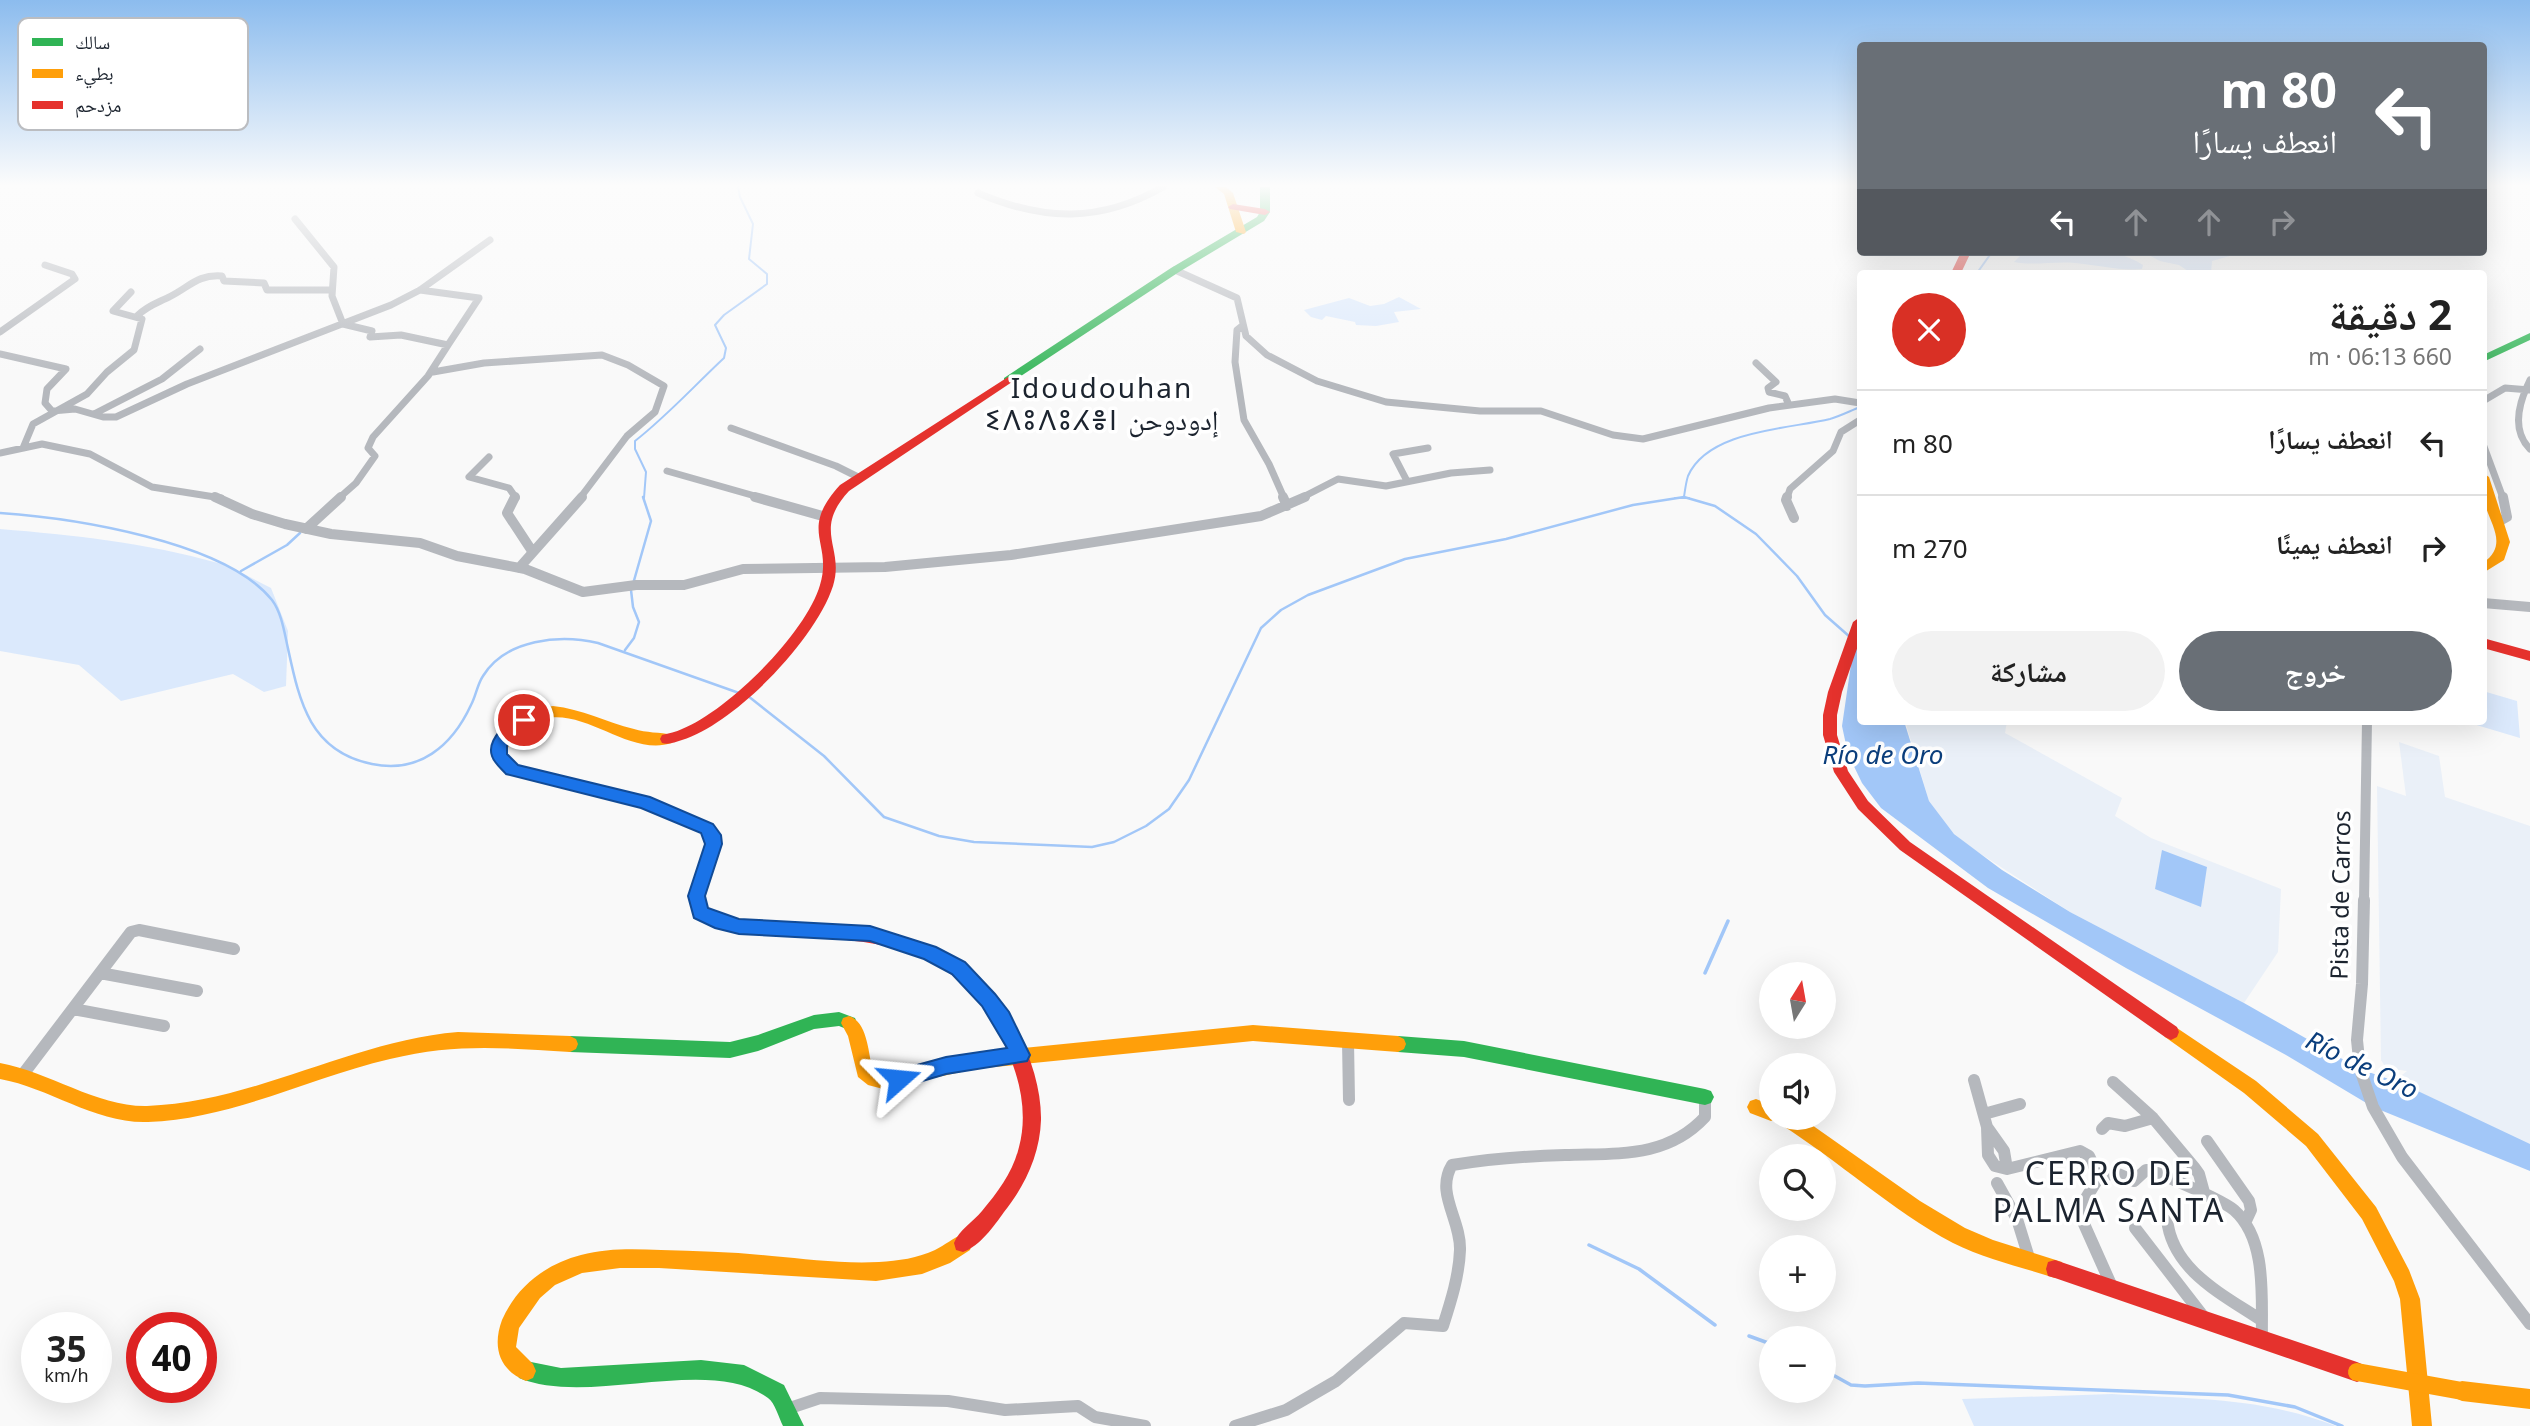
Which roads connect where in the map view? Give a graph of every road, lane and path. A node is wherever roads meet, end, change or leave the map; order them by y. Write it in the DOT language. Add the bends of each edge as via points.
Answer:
graph roads {
  1 [pos="323,254"];
  2 [pos="471,254"];
  3 [pos="1204,254"];
  4 [pos="45,265"];
  5 [pos="1175,270"];
  6 [pos="420,289"];
  7 [pos="330,290"];
  8 [pos="131,292"];
  9 [pos="137,316"];
  10 [pos="343,324"];
  11 [pos="1242,326"];
  12 [pos="0,332"];
  13 [pos="2530,336"];
  14 [pos="448,345"];
  15 [pos="200,349"];
  16 [pos="0,354"];
  17 [pos="2487,357"];
  18 [pos="1756,363"];
  19 [pos="433,372"];
  20 [pos="2528,386"];
  21 [pos="2487,398"];
  22 [pos="1857,402"];
  23 [pos="1789,405"];
  24 [pos="52,411"];
  25 [pos="94,414"];
  26 [pos="1857,422"];
  27 [pos="731,428"];
  28 [pos="1428,447"];
  29 [pos="23,448"];
  30 [pos="2530,449"];
  31 [pos="0,453"];
  32 [pos="2487,455"];
  33 [pos="489,457"];
  34 [pos="1490,470"];
  35 [pos="667,471"];
  36 [pos="858,477"];
  37 [pos="1406,481"];
  38 [pos="2487,489"];
  39 [pos="1287,506"];
  40 [pos="826,517"];
  41 [pos="1794,518"];
  42 [pos="2498,522"];
  43 [pos="306,529"];
  44 [pos="532,551"];
  45 [pos="2487,567"];
  46 [pos="519,568"];
  47 [pos="828,569"];
  48 [pos="2487,603"];
  49 [pos="2530,607"];
  50 [pos="1857,631"];
  51 [pos="2487,644"];
  52 [pos="2530,656"];
  53 [pos="2367,725"];
  54 [pos="234,950"];
  55 [pos="100,973"];
  56 [pos="197,991"];
  57 [pos="73,1009"];
  58 [pos="164,1026"];
  59 [pos="1348,1041"];
  60 [pos="1020,1055"];
  61 [pos="0,1072"];
  62 [pos="24,1073"];
  63 [pos="1974,1080"];
  64 [pos="2113,1082"];
  65 [pos="1705,1097"];
  66 [pos="1349,1100"];
  67 [pos="2020,1104"];
  68 [pos="1756,1107"];
  69 [pos="1759,1108"];
  70 [pos="1984,1114"];
  71 [pos="2153,1118"];
  72 [pos="2102,1129"];
  73 [pos="1807,1130"];
  74 [pos="2207,1141"];
  75 [pos="2099,1177"];
  76 [pos="1997,1183"];
  77 [pos="2206,1196"];
  78 [pos="2167,1219"];
  79 [pos="2245,1223"];
  80 [pos="2134,1228"];
  81 [pos="2030,1262"];
  82 [pos="2113,1289"];
  83 [pos="2261,1320"];
  84 [pos="2207,1322"];
  85 [pos="2530,1324"];
  86 [pos="2262,1340"];
  87 [pos="2530,1399"];
  88 [pos="790,1408"];
  89 [pos="2425,1422"];
  90 [pos="794,1426"];
  91 [pos="1145,1426"];
  92 [pos="1235,1426"];
  1 -- 7 [label="street" via="334,267"];
  2 -- 6 [label="street"];
  3 -- 5 [label="street"];
  4 -- 12 [label="street" via="75,279"];
  5 -- 11 [label="street" via="1237,298"];
  5 -- 36 [label="street"];
  6 -- 10 [label="street"];
  6 -- 14 [label="street" via="479,298"];
  7 -- 9 [label="street" via="267,290 265,284 224,281 217,275 190,280 168,297 151,302"];
  7 -- 10 [label="street"];
  8 -- 9 [label="street" via="113,312"];
  9 -- 24 [label="street" via="142,319 134,350 87,394"];
  10 -- 14 [label="street" via="372,331 370,337 401,335"];
  10 -- 25 [label="street" via="211,374 116,417"];
  11 -- 23 [label="street" via="1249,342 1285,365 1363,396 1480,411 1541,411 1624,437 1652,438"];
  11 -- 39 [label="street" via="1237,330 1235,362 1244,420"];
  13 -- 17 [label="street"];
  14 -- 19 [label="street"];
  15 -- 25 [label="street" via="162,379"];
  16 -- 24 [label="street" via="66,369 47,389 44,403"];
  18 -- 23 [label="street" via="1776,382 1767,390 1785,396"];
  19 -- 43 [label="street" via="373,437 368,448 375,456 356,483"];
  19 -- 44 [label="street" via="484,362 602,355 664,386 655,412 627,436 575,506"];
  20 -- 21 [label="street" via="2503,388"];
  20 -- 30 [label="street" via="2518,432"];
  22 -- 23 [label="street" via="1835,399"];
  24 -- 25 [label="street" via="75,409"];
  24 -- 29 [label="street" via="33,424"];
  26 -- 41 [label="street" via="1841,432 1833,452 1790,489 1786,500"];
  27 -- 36 [label="street"];
  28 -- 37 [label="street" via="1393,454"];
  29 -- 31 [label="street"];
  29 -- 43 [label="street" via="42,444 90,454 152,487 218,497 259,516"];
  32 -- 42 [label="street" via="2506,505 2507,517"];
  33 -- 44 [label="street" via="469,477 509,488 516,498 507,513"];
  34 -- 37 [label="street"];
  35 -- 40 [label="street"];
  36 -- 40 [label="street" via="842,489"];
  37 -- 39 [label="street" via="1386,486 1338,479"];
  38 -- 42 [label="street"];
  39 -- 47 [label="street" via="1240,520 1036,551"];
  40 -- 47 [label="street" via="822,532"];
  42 -- 45 [label="street" via="2503,551"];
  43 -- 46 [label="street" via="420,542 457,556"];
  44 -- 46 [label="street"];
  46 -- 47 [label="street" via="583,592 684,585 743,569"];
  47 -- 60 [label="street" via="826,588 805,628 700,728 673,738 637,738 571,712 551,710 513,727 499,746 499,755 512,770 644,802 707,828 714,844 696,904 709,918 739,926 870,933 958,968 1002,1018"];
  48 -- 49 [label="street"];
  50 -- 89 [label="street" via="1830,714 1832,747 1852,790 1876,821 1919,856 2250,1087 2295,1124 2336,1167 2383,1237 2410,1299"];
  51 -- 52 [label="street"];
  53 -- 85 [label="street, Pista de Carros" via="2357,1040 2360,1069 2373,1107 2402,1157"];
  54 -- 55 [label="street" via="135,930"];
  55 -- 56 [label="street"];
  55 -- 57 [label="street"];
  57 -- 58 [label="street"];
  57 -- 62 [label="street"];
  59 -- 60 [label="street" via="1254,1033"];
  59 -- 65 [label="street" via="1486,1052"];
  59 -- 66 [label="street"];
  60 -- 62 [label="street" via="946,1066 899,1079 872,1080 861,1066 856,1032 842,1019 814,1023 747,1049 730,1050 442,1041 225,1101 144,1114 107,1110"];
  60 -- 88 [label="street" via="1034,1115 1031,1142 1005,1198 982,1224 936,1260 894,1270 850,1272 708,1260 599,1260 571,1266 548,1278 527,1297 509,1329 505,1348 512,1362 540,1380 583,1385 739,1374 769,1384"];
  61 -- 62 [label="street"];
  63 -- 70 [label="street"];
  64 -- 71 [label="street"];
  65 -- 92 [label="street" via="1705,1117 1694,1129 1649,1151 1492,1159 1452,1166 1443,1185 1458,1224 1459,1241 1454,1293 1443,1326 1405,1323 1336,1381 1286,1410"];
  67 -- 70 [label="street"];
  68 -- 69 [label="street"];
  70 -- 75 [label="street" via="1987,1127 2004,1151 2007,1169 2080,1151 2089,1156"];
  71 -- 72 [label="street" via="2125,1126 2108,1124"];
  71 -- 77 [label="street" via="2199,1174"];
  73 -- 81 [label="street" via="1929,1219 1961,1237"];
  74 -- 79 [label="street" via="2249,1201 2251,1210"];
  75 -- 77 [label="street" via="2116,1173 2134,1181 2151,1170"];
  75 -- 82 [label="street" via="2080,1215"];
  76 -- 81 [label="street" via="2017,1219"];
  77 -- 79 [label="street" via="2233,1209"];
  78 -- 83 [label="street" via="2172,1247 2188,1267"];
  79 -- 83 [label="street" via="2257,1263"];
  80 -- 84 [label="street"];
  81 -- 82 [label="street"];
  82 -- 84 [label="street"];
  83 -- 86 [label="street"];
  84 -- 86 [label="street"];
  86 -- 87 [label="street, bridge" via="2357,1372"];
  88 -- 90 [label="street"];
  88 -- 91 [label="street" via="820,1398 948,1401 1004,1410 1078,1406 1095,1417"];
}
